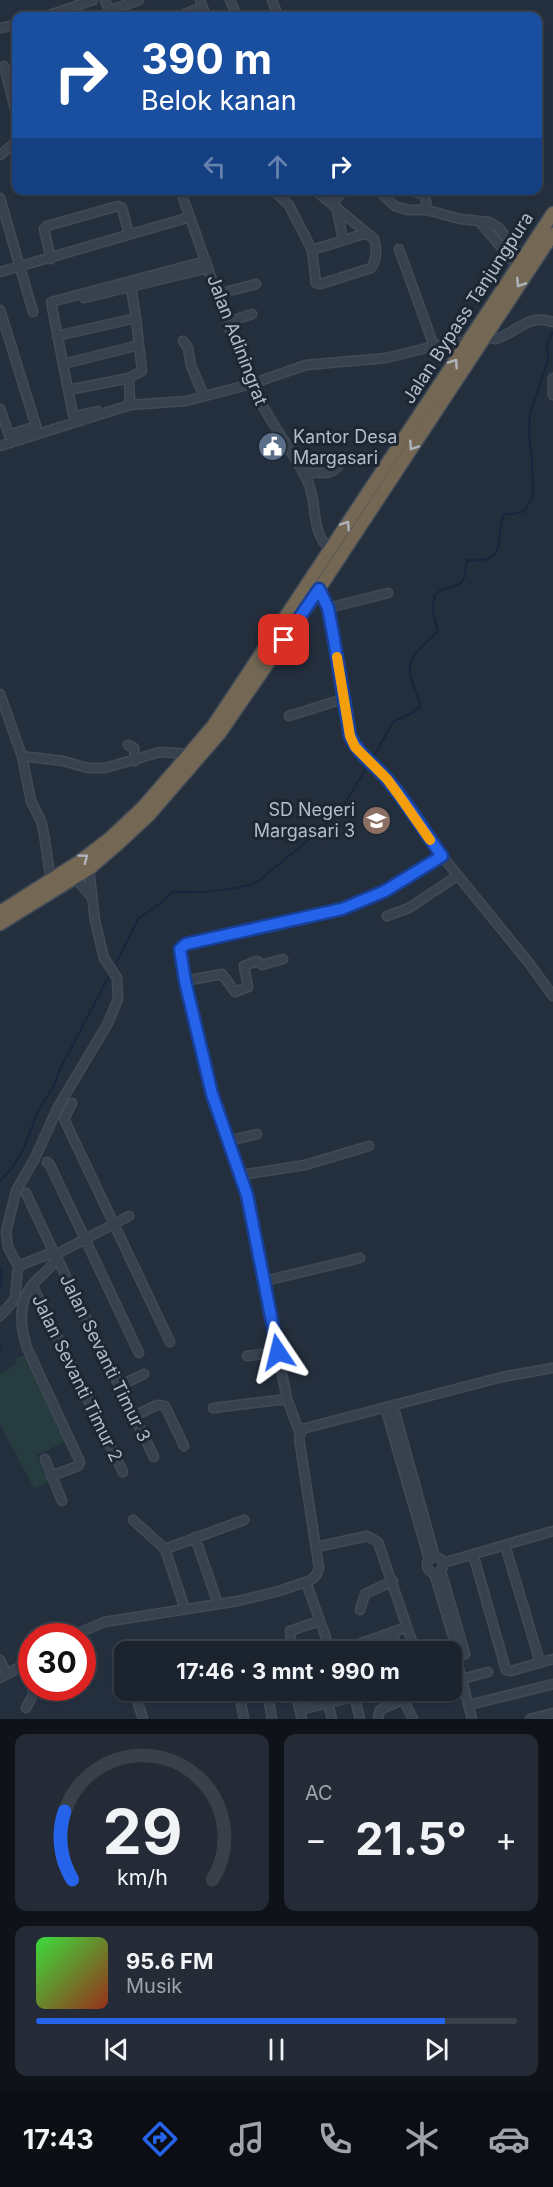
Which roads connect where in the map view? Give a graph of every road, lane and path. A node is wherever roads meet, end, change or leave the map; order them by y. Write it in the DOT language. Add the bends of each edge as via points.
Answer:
graph roads {
  1 [pos="93,0"];
  2 [pos="139,0"];
  3 [pos="201,3"];
  4 [pos="58,12"];
  5 [pos="114,12"];
  6 [pos="186,12"];
  7 [pos="4,66"];
  8 [pos="12,97"];
  9 [pos="12,145"];
  10 [pos="0,155"];
  11 [pos="182,195"];
  12 [pos="278,195"];
  13 [pos="321,195"];
  14 [pos="341,195"];
  15 [pos="383,195"];
  16 [pos="425,195"];
  17 [pos="0,198"];
  18 [pos="334,205"];
  19 [pos="427,210"];
  20 [pos="553,213"];
  21 [pos="190,217"];
  22 [pos="367,233"];
  23 [pos="129,234"];
  24 [pos="553,234"];
  25 [pos="343,239"];
  26 [pos="399,249"];
  27 [pos="312,250"];
  28 [pos="51,259"];
  29 [pos="521,263"];
  30 [pos="207,264"];
  31 [pos="21,266"];
  32 [pos="0,272"];
  33 [pos="256,284"];
  34 [pos="130,285"];
  35 [pos="218,294"];
  36 [pos="0,310"];
  37 [pos="33,312"];
  38 [pos="252,314"];
  39 [pos="136,318"];
  40 [pos="228,322"];
  41 [pos="553,322"];
  42 [pos="57,336"];
  43 [pos="485,337"];
  44 [pos="183,341"];
  45 [pos="469,342"];
  46 [pos="139,345"];
  47 [pos="434,346"];
  48 [pos="63,364"];
  49 [pos="129,378"];
  50 [pos="553,378"];
  51 [pos="251,384"];
  52 [pos="68,390"];
  53 [pos="553,395"];
  54 [pos="204,396"];
  55 [pos="130,404"];
  56 [pos="0,409"];
  57 [pos="0,446"];
  58 [pos="338,460"];
  59 [pos="304,474"];
  60 [pos="330,549"];
  61 [pos="319,589"];
  62 [pos="388,593"];
  63 [pos="328,608"];
  64 [pos="0,694"];
  65 [pos="343,699"];
  66 [pos="289,716"];
  67 [pos="128,745"];
  68 [pos="189,754"];
  69 [pos="22,756"];
  70 [pos="135,761"];
  71 [pos="442,856"];
  72 [pos="89,868"];
  73 [pos="458,876"];
  74 [pos="75,878"];
  75 [pos="51,881"];
  76 [pos="90,896"];
  77 [pos="0,912"];
  78 [pos="387,916"];
  79 [pos="0,924"];
  80 [pos="283,958"];
  81 [pos="185,981"];
  82 [pos="553,996"];
  83 [pos="72,1103"];
  84 [pos="257,1134"];
  85 [pos="228,1141"];
  86 [pos="369,1146"];
  87 [pos="47,1162"];
  88 [pos="240,1175"];
  89 [pos="26,1193"];
  90 [pos="129,1216"];
  91 [pos="112,1224"];
  92 [pos="85,1239"];
  93 [pos="56,1256"];
  94 [pos="360,1258"];
  95 [pos="18,1266"];
  96 [pos="265,1281"];
  97 [pos="32,1285"];
  98 [pos="0,1316"];
  99 [pos="170,1342"];
  100 [pos="278,1352"];
  101 [pos="139,1353"];
  102 [pos="247,1356"];
  103 [pos="553,1368"];
  104 [pos="144,1374"];
  105 [pos="119,1386"];
  106 [pos="287,1399"];
  107 [pos="389,1406"];
  108 [pos="213,1408"];
  109 [pos="134,1416"];
  110 [pos="299,1431"];
  111 [pos="184,1446"];
  112 [pos="154,1458"];
  113 [pos="45,1459"];
  114 [pos="123,1472"];
  115 [pos="51,1476"];
  116 [pos="62,1500"];
  117 [pos="133,1520"];
  118 [pos="244,1520"];
  119 [pos="553,1531"];
  120 [pos="195,1537"];
  121 [pos="505,1545"];
  122 [pos="316,1547"];
  123 [pos="165,1549"];
  124 [pos="473,1554"];
  125 [pos="432,1558"];
  126 [pos="439,1569"];
  127 [pos="393,1581"];
  128 [pos="306,1582"];
  129 [pos="218,1604"];
  130 [pos="185,1609"];
  131 [pos="360,1610"];
  132 [pos="319,1621"];
  133 [pos="96,1626"];
  134 [pos="408,1627"];
  135 [pos="392,1632"];
  136 [pos="291,1641"];
  137 [pos="327,1641"];
  138 [pos="373,1641"];
  139 [pos="395,1641"];
  140 [pos="412,1641"];
  141 [pos="553,1659"];
  142 [pos="0,1660"];
  143 [pos="540,1662"];
  144 [pos="18,1668"];
  145 [pos="488,1672"];
  146 [pos="3,1676"];
  147 [pos="462,1679"];
  148 [pos="553,1684"];
  149 [pos="30,1701"];
  150 [pos="138,1701"];
  151 [pos="241,1701"];
  152 [pos="269,1701"];
  153 [pos="328,1703"];
  154 [pos="469,1705"];
  155 [pos="26,1708"];
  156 [pos="553,1713"];
  157 [pos="301,1714"];
  158 [pos="542,1718"];
  159 [pos="143,1719"];
  160 [pos="244,1719"];
  161 [pos="272,1719"];
  162 [pos="332,1719"];
  163 [pos="360,1719"];
  164 [pos="378,1719"];
  165 [pos="413,1719"];
  166 [pos="472,1719"];
  167 [pos="530,1719"];
  1 -- 4 [label="street"];
  2 -- 5 [label="street"];
  3 -- 6 [label="street"];
  7 -- 8 [label="street"];
  9 -- 10 [label="street"];
  11 -- 21 [label="street, Jalan Adiningrat"];
  12 -- 27 [label="street" via="289,205"];
  13 -- 18 [label="street"];
  14 -- 18 [label="street"];
  15 -- 19 [label="street" via="395,206"];
  16 -- 19 [label="street"];
  17 -- 31 [label="street"];
  18 -- 22 [label="street"];
  18 -- 25 [label="street"];
  19 -- 29 [label="street" via="479,220"];
  20 -- 29 [label="highway, Jalan Bypass Tanjungpura"];
  21 -- 23 [label="street"];
  21 -- 30 [label="street, Jalan Adiningrat"];
  22 -- 25 [label="street"];
  22 -- 27 [label="street" via="375,242 372,267 321,284 315,282"];
  23 -- 28 [label="street"];
  23 -- 28 [label="street" via="118,206 47,226 44,229"];
  24 -- 43 [label="highway, Jalan Bypass Tanjungpura, one-way"];
  25 -- 27 [label="street"];
  26 -- 47 [label="street"];
  28 -- 31 [label="street"];
  29 -- 45 [label="highway, Jalan Bypass Tanjungpura"];
  30 -- 34 [label="street"];
  30 -- 35 [label="street, Jalan Adiningrat"];
  31 -- 32 [label="street"];
  31 -- 37 [label="street"];
  33 -- 35 [label="street"];
  34 -- 39 [label="street"];
  34 -- 42 [label="street" via="52,306"];
  35 -- 40 [label="street, Jalan Adiningrat"];
  36 -- 56 [label="street" via="36,426 9,435"];
  38 -- 40 [label="street"];
  39 -- 42 [label="street"];
  39 -- 46 [label="street"];
  40 -- 51 [label="street, Jalan Adiningrat"];
  41 -- 43 [label="street" via="528,321 496,339"];
  42 -- 48 [label="street"];
  43 -- 61 [label="highway, Jalan Bypass Tanjungpura, one-way"];
  44 -- 54 [label="street"];
  45 -- 47 [label="street"];
  60 -- 45 [label="highway, Jalan Bypass Tanjungpura, one-way"];
  46 -- 48 [label="street"];
  46 -- 49 [label="street" via="143,369"];
  47 -- 51 [label="street" via="386,358 306,365"];
  48 -- 52 [label="street"];
  49 -- 52 [label="street"];
  49 -- 55 [label="street"];
  50 -- 53 [label="street"];
  51 -- 54 [label="street"];
  51 -- 59 [label="street, Jalan Adiningrat"];
  52 -- 55 [label="street" via="74,416"];
  54 -- 55 [label="street" via="165,404"];
  55 -- 57 [label="street"];
  58 -- 59 [label="street" via="332,472"];
  59 -- 60 [label="street, Jalan Adiningrat" via="312,495 317,530"];
  60 -- 68 [label="highway, Jalan Bypass Tanjungpura" via="213,726"];
  61 -- 63 [label="street"];
  61 -- 72 [label="highway, Jalan Bypass Tanjungpura" via="220,733 149,815"];
  62 -- 63 [label="street"];
  63 -- 65 [label="street"];
  64 -- 69 [label="street"];
  65 -- 66 [label="street"];
  65 -- 71 [label="street" via="355,747 398,794"];
  67 -- 70 [label="street" via="134,748"];
  68 -- 70 [label="street" via="160,752"];
  75 -- 68 [label="highway, Jalan Bypass Tanjungpura, one-way" via="110,838"];
  69 -- 70 [label="street" via="88,768"];
  69 -- 75 [label="street" via="31,801 41,821"];
  71 -- 73 [label="street"];
  71 -- 81 [label="street" via="385,891 342,909 183,945 180,949"];
  72 -- 74 [label="highway, Jalan Bypass Tanjungpura"];
  72 -- 76 [label="street"];
  73 -- 78 [label="street" via="410,908"];
  73 -- 82 [label="street"];
  74 -- 76 [label="street"];
  74 -- 79 [label="highway, Jalan Bypass Tanjungpura"];
  75 -- 77 [label="highway, Jalan Bypass Tanjungpura"];
  76 -- 95 [label="street" via="102,952 117,978 118,999 16,1191 6,1232 8,1247"];
  80 -- 81 [label="street" via="244,966 248,987 238,992 220,974"];
  81 -- 85 [label="street" via="212,1094"];
  83 -- 91 [label="street" via="64,1119"];
  84 -- 85 [label="street"];
  85 -- 88 [label="street"];
  86 -- 88 [label="street" via="305,1165"];
  87 -- 92 [label="street"];
  88 -- 96 [label="street"];
  89 -- 93 [label="street, Jalan Sevanti Timur 3"];
  90 -- 91 [label="street"];
  91 -- 92 [label="street"];
  91 -- 99 [label="street"];
  92 -- 93 [label="street"];
  92 -- 101 [label="street"];
  93 -- 95 [label="street" via="49,1254"];
  93 -- 97 [label="street" via="52,1267"];
  93 -- 105 [label="street, Jalan Sevanti Timur 3"];
  94 -- 96 [label="street"];
  95 -- 98 [label="street" via="15,1299"];
  96 -- 100 [label="street"];
  97 -- 114 [label="street, Jalan Sevanti Timur 2"];
  97 -- 115 [label="street" via="22,1305 22,1334 80,1462"];
  100 -- 102 [label="street"];
  100 -- 106 [label="street"];
  103 -- 107 [label="street"];
  104 -- 105 [label="street"];
  105 -- 109 [label="street, Jalan Sevanti Timur 3"];
  106 -- 108 [label="street"];
  106 -- 110 [label="street"];
  107 -- 110 [label="street"];
  107 -- 125 [label="street"];
  109 -- 111 [label="street" via="163,1405"];
  109 -- 112 [label="street, Jalan Sevanti Timur 3"];
  110 -- 122 [label="street"];
  113 -- 115 [label="street"];
  115 -- 116 [label="street"];
  117 -- 123 [label="street"];
  118 -- 120 [label="street"];
  119 -- 121 [label="street"];
  120 -- 123 [label="street"];
  120 -- 129 [label="street"];
  121 -- 124 [label="street"];
  121 -- 143 [label="street"];
  122 -- 127 [label="street" via="371,1537 381,1546"];
  122 -- 128 [label="street" via="319,1570"];
  123 -- 130 [label="street"];
  124 -- 126 [label="street"];
  124 -- 143 [label="street" via="506,1670"];
  125 -- 126 [label="street" via="440,1558"];
  125 -- 126 [label="street" via="426,1567"];
  126 -- 126 [label="street" via="465,1654 459,1656"];
  127 -- 131 [label="street" via="365,1594"];
  127 -- 134 [label="street"];
  128 -- 129 [label="street"];
  128 -- 132 [label="street"];
  129 -- 130 [label="street"];
  130 -- 133 [label="street"];
  132 -- 136 [label="street" via="290,1630"];
  132 -- 137 [label="street"];
  134 -- 135 [label="street"];
  134 -- 140 [label="street"];
  135 -- 138 [label="street"];
  135 -- 139 [label="street"];
  141 -- 143 [label="street"];
  142 -- 146 [label="street"];
  144 -- 146 [label="street"];
  145 -- 147 [label="street"];
  147 -- 154 [label="street"];
  148 -- 154 [label="street"];
  149 -- 155 [label="street"];
  150 -- 159 [label="street"];
  151 -- 160 [label="street"];
  152 -- 161 [label="street"];
  153 -- 157 [label="street"];
  153 -- 162 [label="street"];
  153 -- 163 [label="street" via="353,1697"];
  154 -- 166 [label="street"];
  156 -- 158 [label="street"];
  158 -- 167 [label="street"];
  164 -- 165 [label="street" via="380,1710 402,1700"];
}
